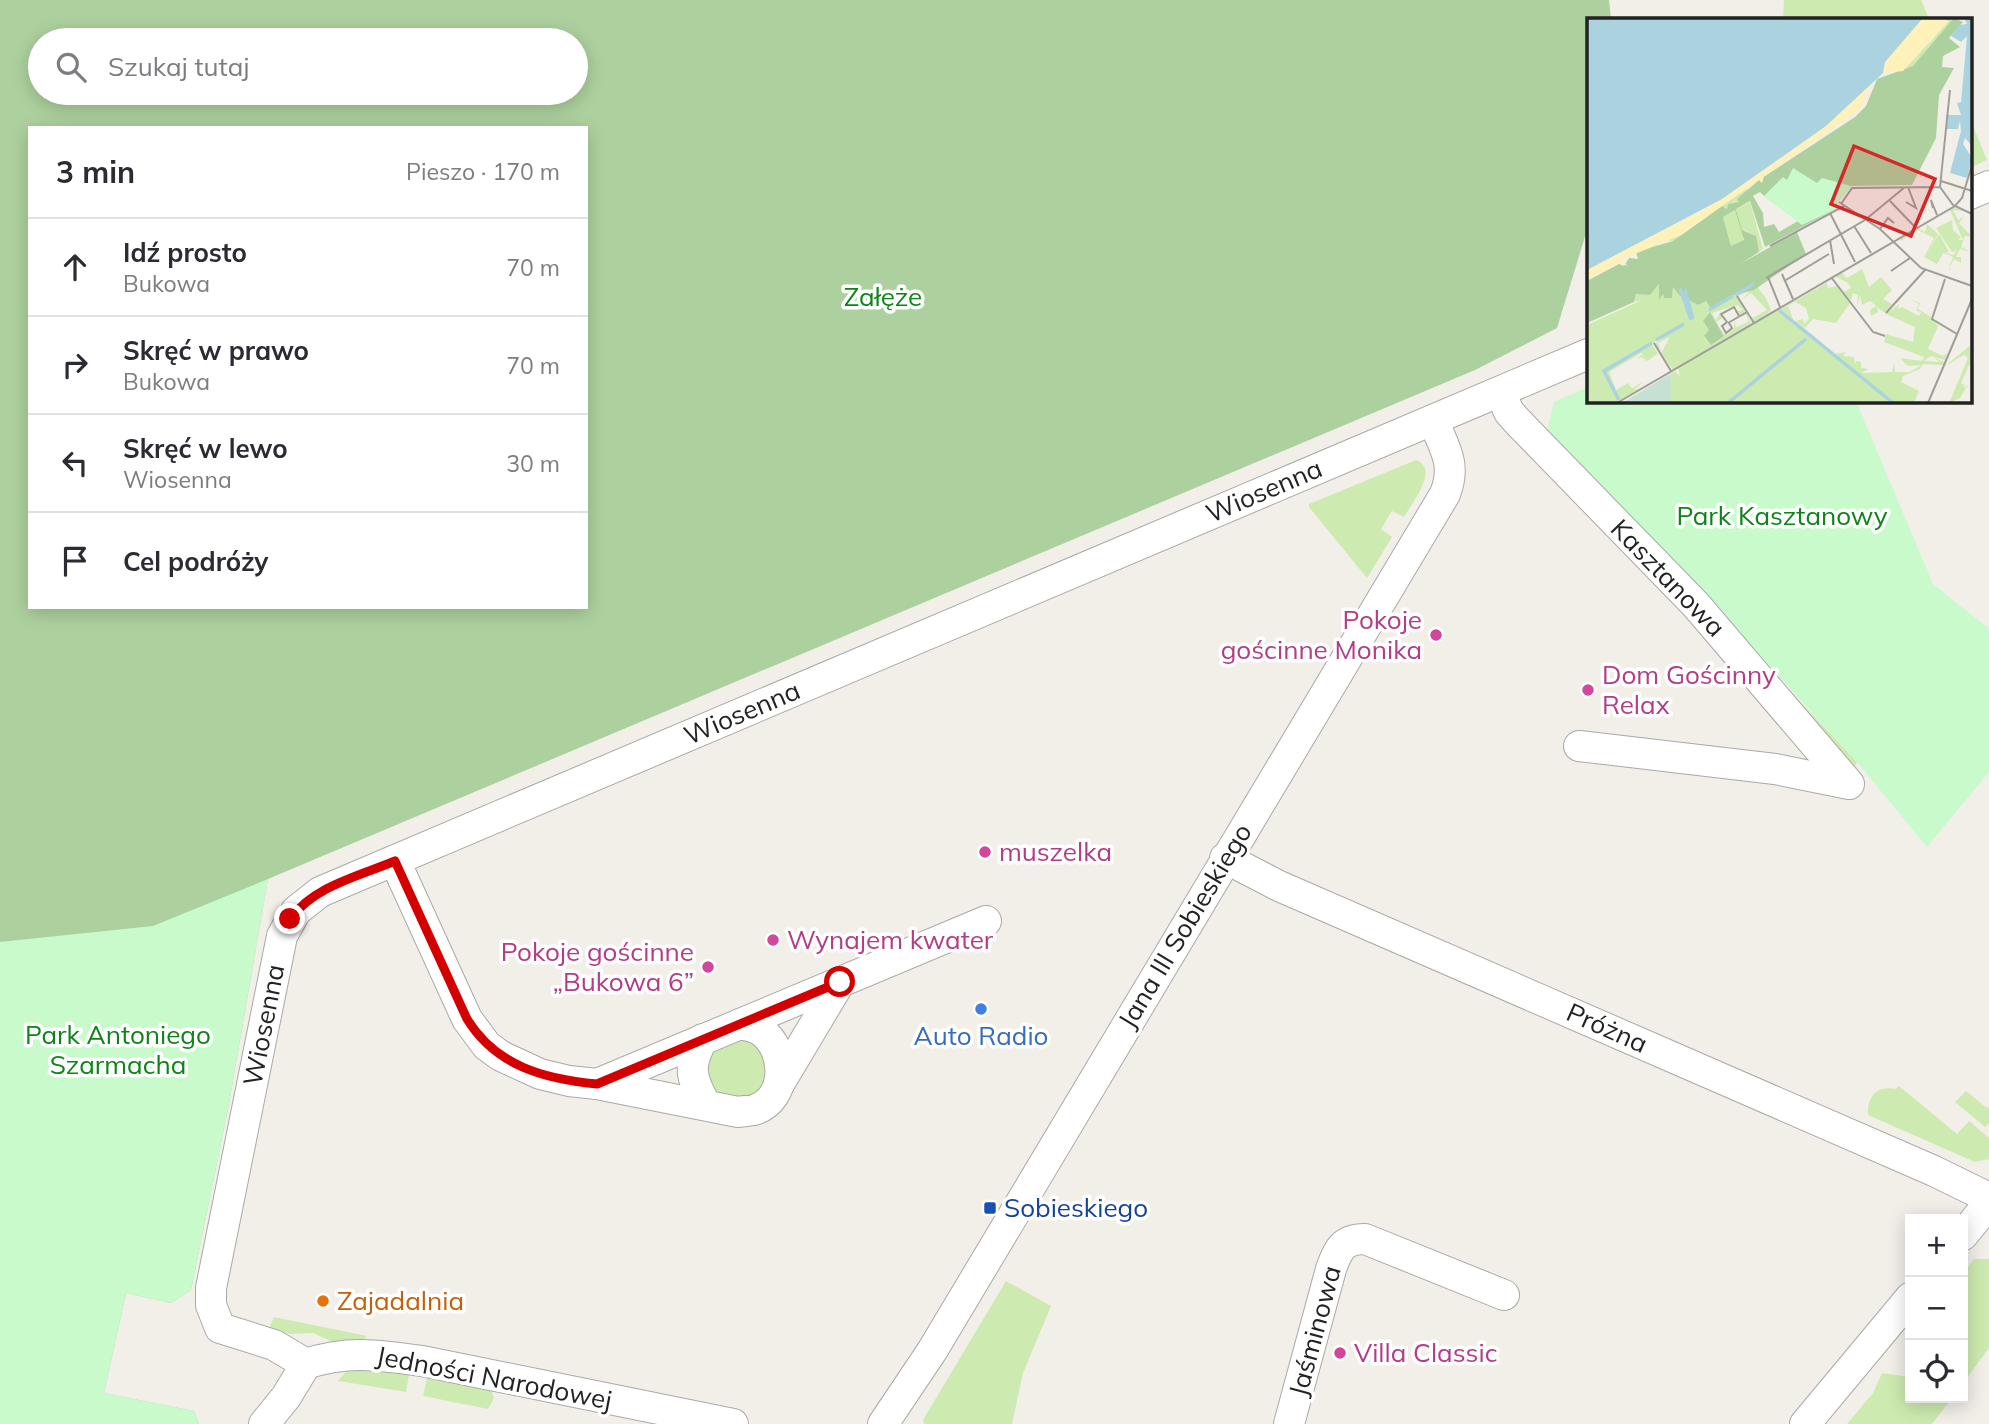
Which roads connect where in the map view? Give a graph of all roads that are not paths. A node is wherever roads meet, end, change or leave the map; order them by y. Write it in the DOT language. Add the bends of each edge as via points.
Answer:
graph roads {
  1 [pos="1989,186"];
  2 [pos="1972,193"];
  3 [pos="1587,354"];
  4 [pos="1500,392"];
  5 [pos="1433,420"];
  6 [pos="1579,746"];
  7 [pos="1225,859"];
  8 [pos="395,861"];
  9 [pos="986,921"];
  10 [pos="840,982"];
  11 [pos="740,1024"];
  12 [pos="703,1039"];
  13 [pos="597,1084"];
  14 [pos="777,1088"];
  15 [pos="706,1105"];
  16 [pos="1989,1200"];
  17 [pos="1968,1228"];
  18 [pos="1504,1295"];
  19 [pos="1905,1304"];
  20 [pos="306,1364"];
  21 [pos="264,1424"];
  22 [pos="733,1424"];
  23 [pos="883,1424"];
  24 [pos="1289,1424"];
  25 [pos="1805,1424"];
  1 -- 2 [label="street"];
  3 -- 4 [label="street, Wiosenna"];
  4 -- 5 [label="street, Wiosenna"];
  4 -- 6 [label="street, Kasztanowa" via="1517,421 1696,605 1849,783 1775,769"];
  5 -- 7 [label="street, Jana III Sobieskiego" via="1451,467 1445,494"];
  5 -- 8 [label="street, Wiosenna"];
  7 -- 16 [label="street, Próżna" via="1934,1171"];
  7 -- 23 [label="street, Jana III Sobieskiego" via="932,1351"];
  8 -- 13 [label="street" via="467,1019 481,1040 501,1056 540,1074"];
  8 -- 20 [label="street, Wiosenna" via="311,898 296,911 282,936 211,1288 211,1305 220,1328 274,1345"];
  9 -- 10 [label="street"];
  10 -- 11 [label="street"];
  10 -- 14 [label="street"];
  11 -- 12 [label="street"];
  11 -- 14 [label="street" via="760,1029 773,1042 780,1059"];
  12 -- 13 [label="street"];
  12 -- 15 [label="street" via="692,1072"];
  13 -- 15 [label="street"];
  14 -- 15 [label="street" via="756,1110 738,1112"];
  16 -- 17 [label="street"];
  18 -- 24 [label="street, Jaśminowa" via="1365,1239 1345,1242 1331,1269"];
  19 -- 25 [label="street"];
  20 -- 21 [label="street"];
  20 -- 22 [label="street, Jedności Narodowej" via="340,1355 372,1354 422,1361"];
}
